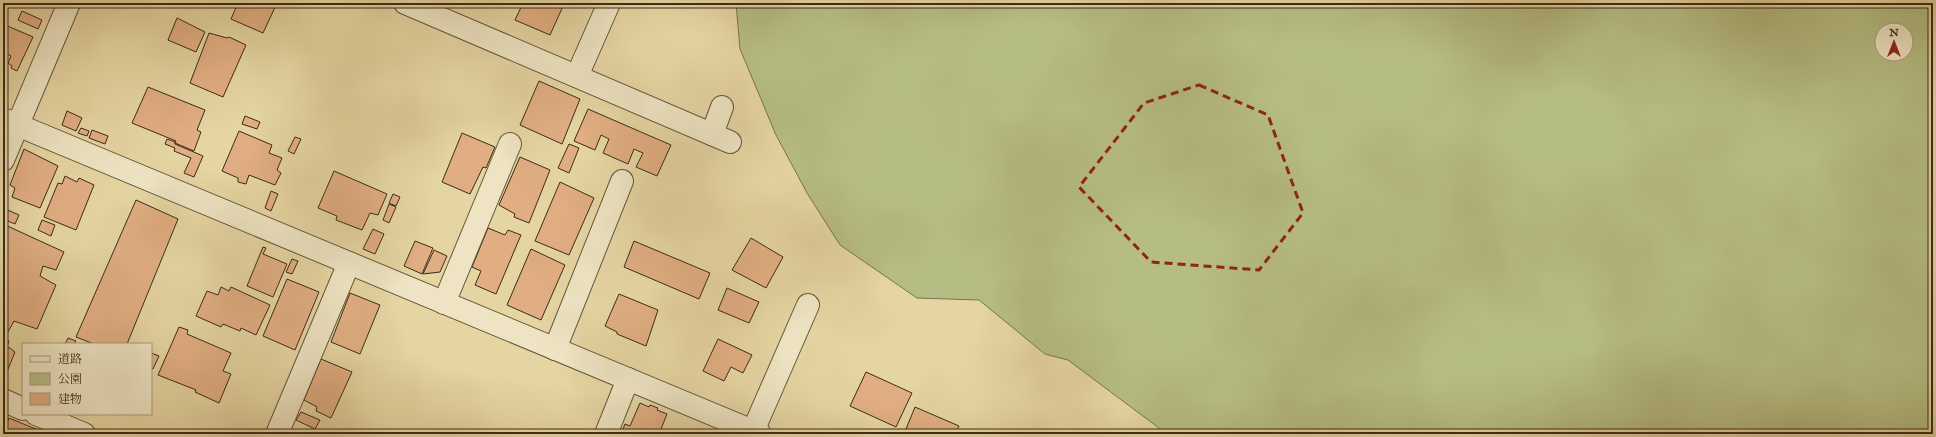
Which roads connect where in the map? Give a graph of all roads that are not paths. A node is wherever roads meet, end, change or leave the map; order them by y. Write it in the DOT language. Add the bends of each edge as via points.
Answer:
graph roads {
  1 [pos="69,3"];
  2 [pos="405,3"];
  3 [pos="609,3"];
  4 [pos="576,76"];
  5 [pos="722,107"];
  6 [pos="11,122"];
  7 [pos="510,144"];
  8 [pos="3,160"];
  9 [pos="622,181"];
  10 [pos="349,263"];
  11 [pos="444,302"];
  12 [pos="808,305"];
  13 [pos="555,349"];
  14 [pos="628,379"];
  15 [pos="3,400"];
  16 [pos="22,409"];
  17 [pos="37,415"];
  18 [pos="58,429"];
  19 [pos="756,433"];
  20 [pos="84,434"];
  21 [pos="277,434"];
  22 [pos="606,434"];
  1 -- 6 [label="street"];
  2 -- 4 [label="street"];
  3 -- 4 [label="street"];
  4 -- 5 [label="street" via="721,138"];
  6 -- 8 [label="street"];
  6 -- 10 [label="street"];
  7 -- 11 [label="street"];
  9 -- 13 [label="street"];
  10 -- 11 [label="street"];
  10 -- 21 [label="street"];
  11 -- 13 [label="street"];
  12 -- 19 [label="street"];
  13 -- 14 [label="street"];
  14 -- 19 [label="street"];
  14 -- 22 [label="street"];
  15 -- 16 [label="street"];
  17 -- 18 [label="street"];
  18 -- 20 [label="street"];
}
